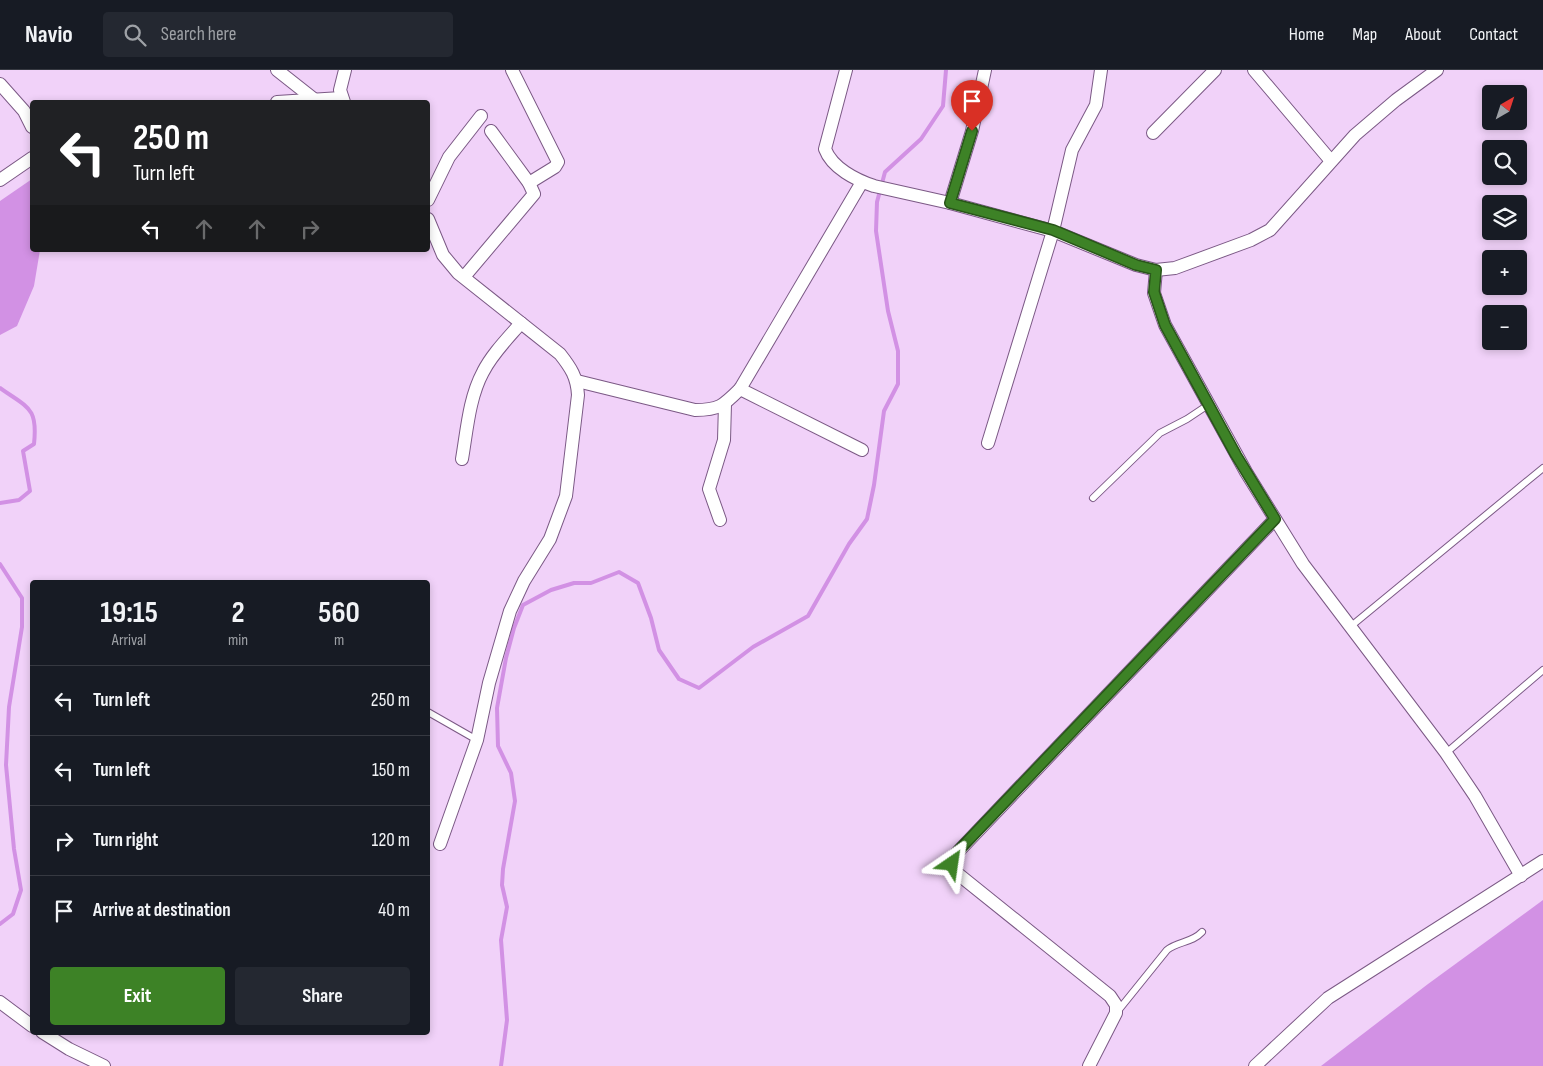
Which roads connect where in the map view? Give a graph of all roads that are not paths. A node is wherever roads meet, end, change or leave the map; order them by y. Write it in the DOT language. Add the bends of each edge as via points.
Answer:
graph roads {
  1 [pos="276,70"];
  2 [pos="345,70"];
  3 [pos="512,70"];
  4 [pos="846,70"];
  5 [pos="985,70"];
  6 [pos="1101,70"];
  7 [pos="1215,70"];
  8 [pos="1254,70"];
  9 [pos="1437,70"];
  10 [pos="0,84"];
  11 [pos="315,100"];
  12 [pos="343,100"];
  13 [pos="481,116"];
  14 [pos="30,123"];
  15 [pos="491,131"];
  16 [pos="1152,133"];
  17 [pos="30,159"];
  18 [pos="1331,161"];
  19 [pos="0,180"];
  20 [pos="529,183"];
  21 [pos="868,184"];
  22 [pos="430,196"];
  23 [pos="950,203"];
  24 [pos="430,224"];
  25 [pos="1053,230"];
  26 [pos="1156,270"];
  27 [pos="464,277"];
  28 [pos="521,323"];
  29 [pos="577,381"];
  30 [pos="740,389"];
  31 [pos="725,404"];
  32 [pos="1208,404"];
  33 [pos="988,443"];
  34 [pos="862,450"];
  35 [pos="462,459"];
  36 [pos="1543,468"];
  37 [pos="1093,498"];
  38 [pos="1275,519"];
  39 [pos="720,520"];
  40 [pos="1350,627"];
  41 [pos="1543,670"];
  42 [pos="430,713"];
  43 [pos="477,740"];
  44 [pos="1446,753"];
  45 [pos="440,844"];
  46 [pos="1543,861"];
  47 [pos="1521,876"];
  48 [pos="1202,932"];
  49 [pos="0,1002"];
  50 [pos="1116,1013"];
  51 [pos="30,1024"];
  52 [pos="47,1035"];
  53 [pos="104,1066"];
  54 [pos="1089,1066"];
  55 [pos="1255,1066"];
  1 -- 11 [label="street"];
  2 -- 12 [label="street" via="340,90"];
  3 -- 20 [label="street" via="558,162"];
  4 -- 21 [label="street" via="825,150 832,161"];
  5 -- 23 [label="street" via="972,131"];
  6 -- 25 [label="street" via="1096,104 1072,150"];
  7 -- 16 [label="street"];
  8 -- 18 [label="street"];
  9 -- 18 [label="street" via="1374,118"];
  10 -- 14 [label="street" via="24,111"];
  11 -- 12 [label="street"];
  13 -- 22 [label="street" via="449,157"];
  15 -- 20 [label="street"];
  17 -- 19 [label="street"];
  18 -- 26 [label="street" via="1270,230 1175,268"];
  20 -- 27 [label="street" via="534,194 532,199"];
  21 -- 23 [label="street"];
  21 -- 30 [label="street"];
  23 -- 25 [label="street"];
  24 -- 27 [label="street" via="443,255"];
  25 -- 26 [label="street" via="1136,265"];
  25 -- 33 [label="street"];
  26 -- 32 [label="street" via="1154,292 1158,308"];
  27 -- 28 [label="street"];
  28 -- 29 [label="street" via="560,354"];
  28 -- 35 [label="street" via="488,364 478,382 472,398"];
  29 -- 31 [label="street" via="695,410 714,410"];
  29 -- 43 [label="street" via="566,496 550,540 510,611"];
  30 -- 31 [label="street"];
  30 -- 34 [label="street"];
  31 -- 39 [label="street" via="724,440 709,489"];
  32 -- 37 [label="lane" via="1160,433"];
  32 -- 38 [label="street"];
  36 -- 40 [label="lane"];
  38 -- 40 [label="street" via="1303,564"];
  38 -- 50 [label="street" via="953,857 952,864 958,874 1110,996 1116,1005"];
  40 -- 44 [label="street"];
  41 -- 44 [label="lane"];
  42 -- 43 [label="lane"];
  43 -- 45 [label="street"];
  44 -- 47 [label="street"];
  46 -- 47 [label="street"];
  47 -- 55 [label="street" via="1328,998"];
  48 -- 50 [label="lane" via="1190,941 1174,944 1167,950"];
  49 -- 51 [label="street"];
  50 -- 54 [label="street"];
  52 -- 53 [label="street"];
}
